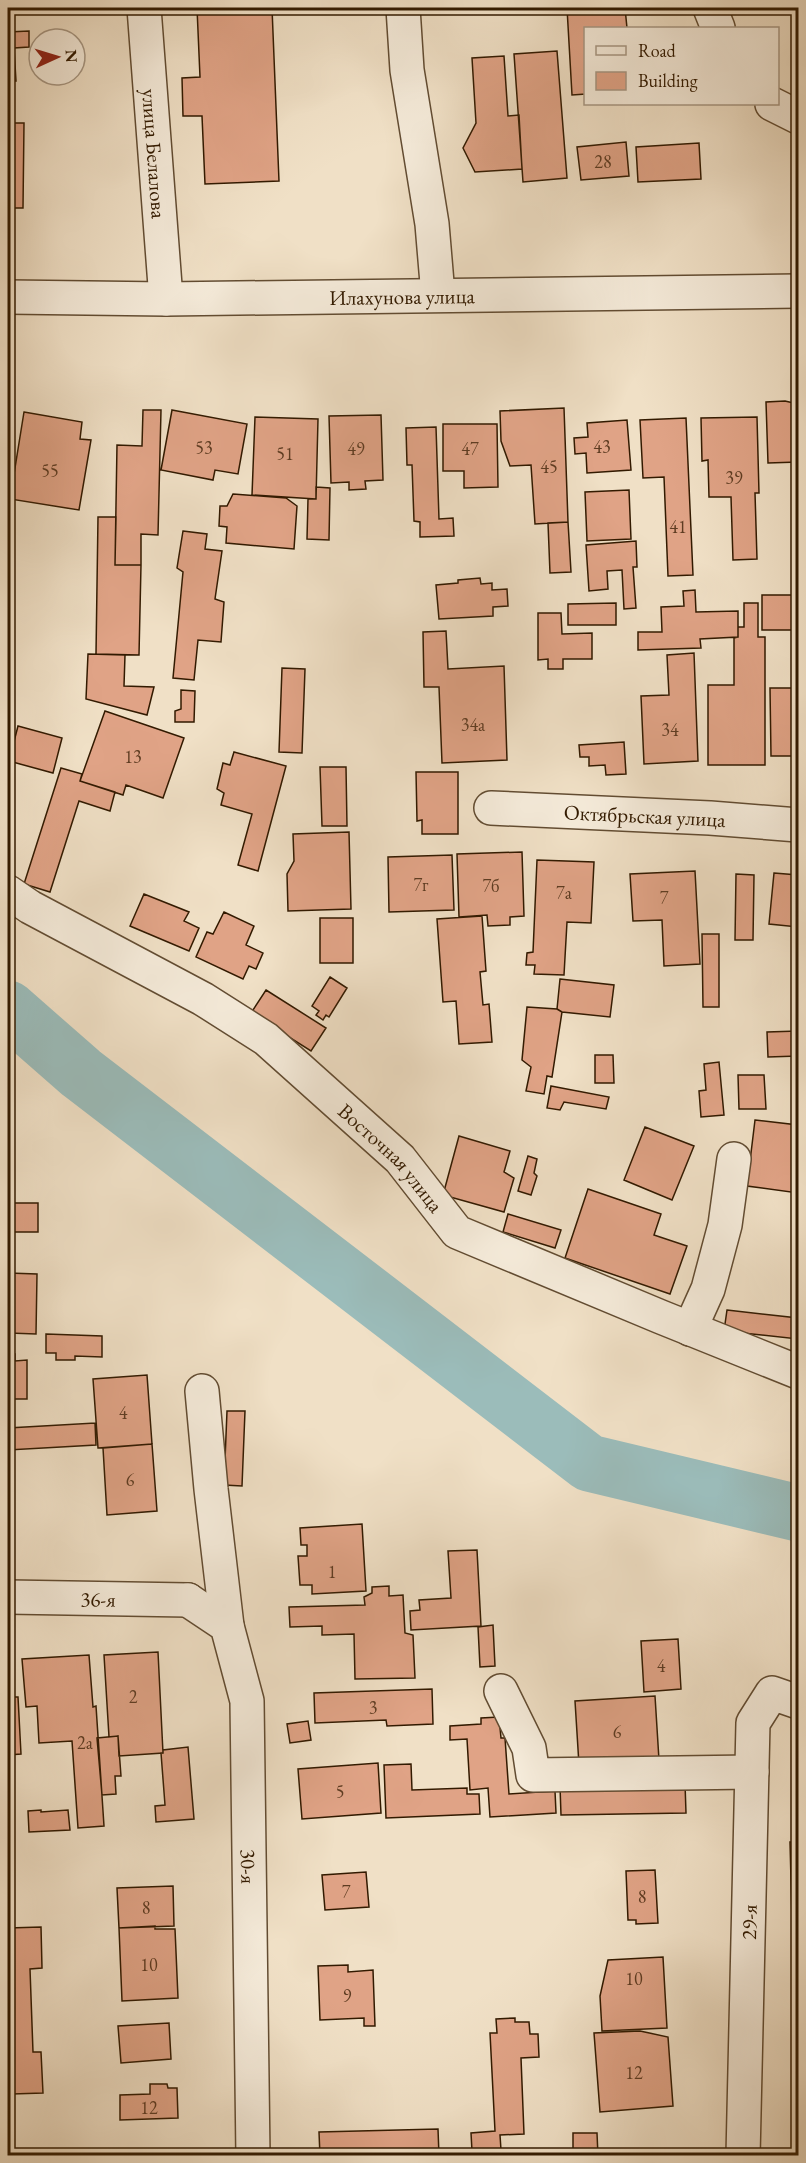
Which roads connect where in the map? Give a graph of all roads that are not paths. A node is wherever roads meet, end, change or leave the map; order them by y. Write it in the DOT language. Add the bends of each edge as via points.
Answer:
graph roads {
  1 [pos="144,8"];
  2 [pos="403,8"];
  3 [pos="710,8"];
  4 [pos="718,27"];
  5 [pos="774,105"];
  6 [pos="798,117"];
  7 [pos="798,291"];
  8 [pos="438,295"];
  9 [pos="8,297"];
  10 [pos="166,299"];
  11 [pos="491,808"];
  12 [pos="798,825"];
  13 [pos="8,892"];
  14 [pos="734,1159"];
  15 [pos="690,1329"];
  16 [pos="798,1371"];
  17 [pos="202,1391"];
  18 [pos="220,1564"];
  19 [pos="8,1597"];
  20 [pos="188,1600"];
  21 [pos="227,1626"];
  22 [pos="501,1692"];
  23 [pos="785,1698"];
  24 [pos="752,1772"];
  25 [pos="253,2156"];
  26 [pos="743,2156"];
  1 -- 10 [label="street, улица Белалова"];
  2 -- 8 [label="street" via="407,70 432,224"];
  3 -- 4 [label="street"];
  5 -- 6 [label="street"];
  7 -- 8 [label="street, Илахунова улица"];
  8 -- 10 [label="street, Илахунова улица"];
  9 -- 10 [label="street, Илахунова улица"];
  11 -- 12 [label="street, Октябрьская улица"];
  13 -- 15 [label="street, Восточная улица" via="202,999 266,1039 400,1160 457,1232"];
  14 -- 15 [label="street" via="722,1236 708,1289"];
  15 -- 16 [label="street, Восточная улица"];
  17 -- 18 [label="street, 30-я"];
  18 -- 20 [label="street" via="207,1589"];
  18 -- 21 [label="street, 30-я"];
  19 -- 20 [label="street, 36-я"];
  20 -- 21 [label="street"];
  21 -- 25 [label="street, 30-я" via="247,1701"];
  22 -- 24 [label="street" via="529,1748 533,1775"];
  23 -- 24 [label="street, 29-я" via="753,1723"];
  24 -- 26 [label="street, 29-я"];
}
